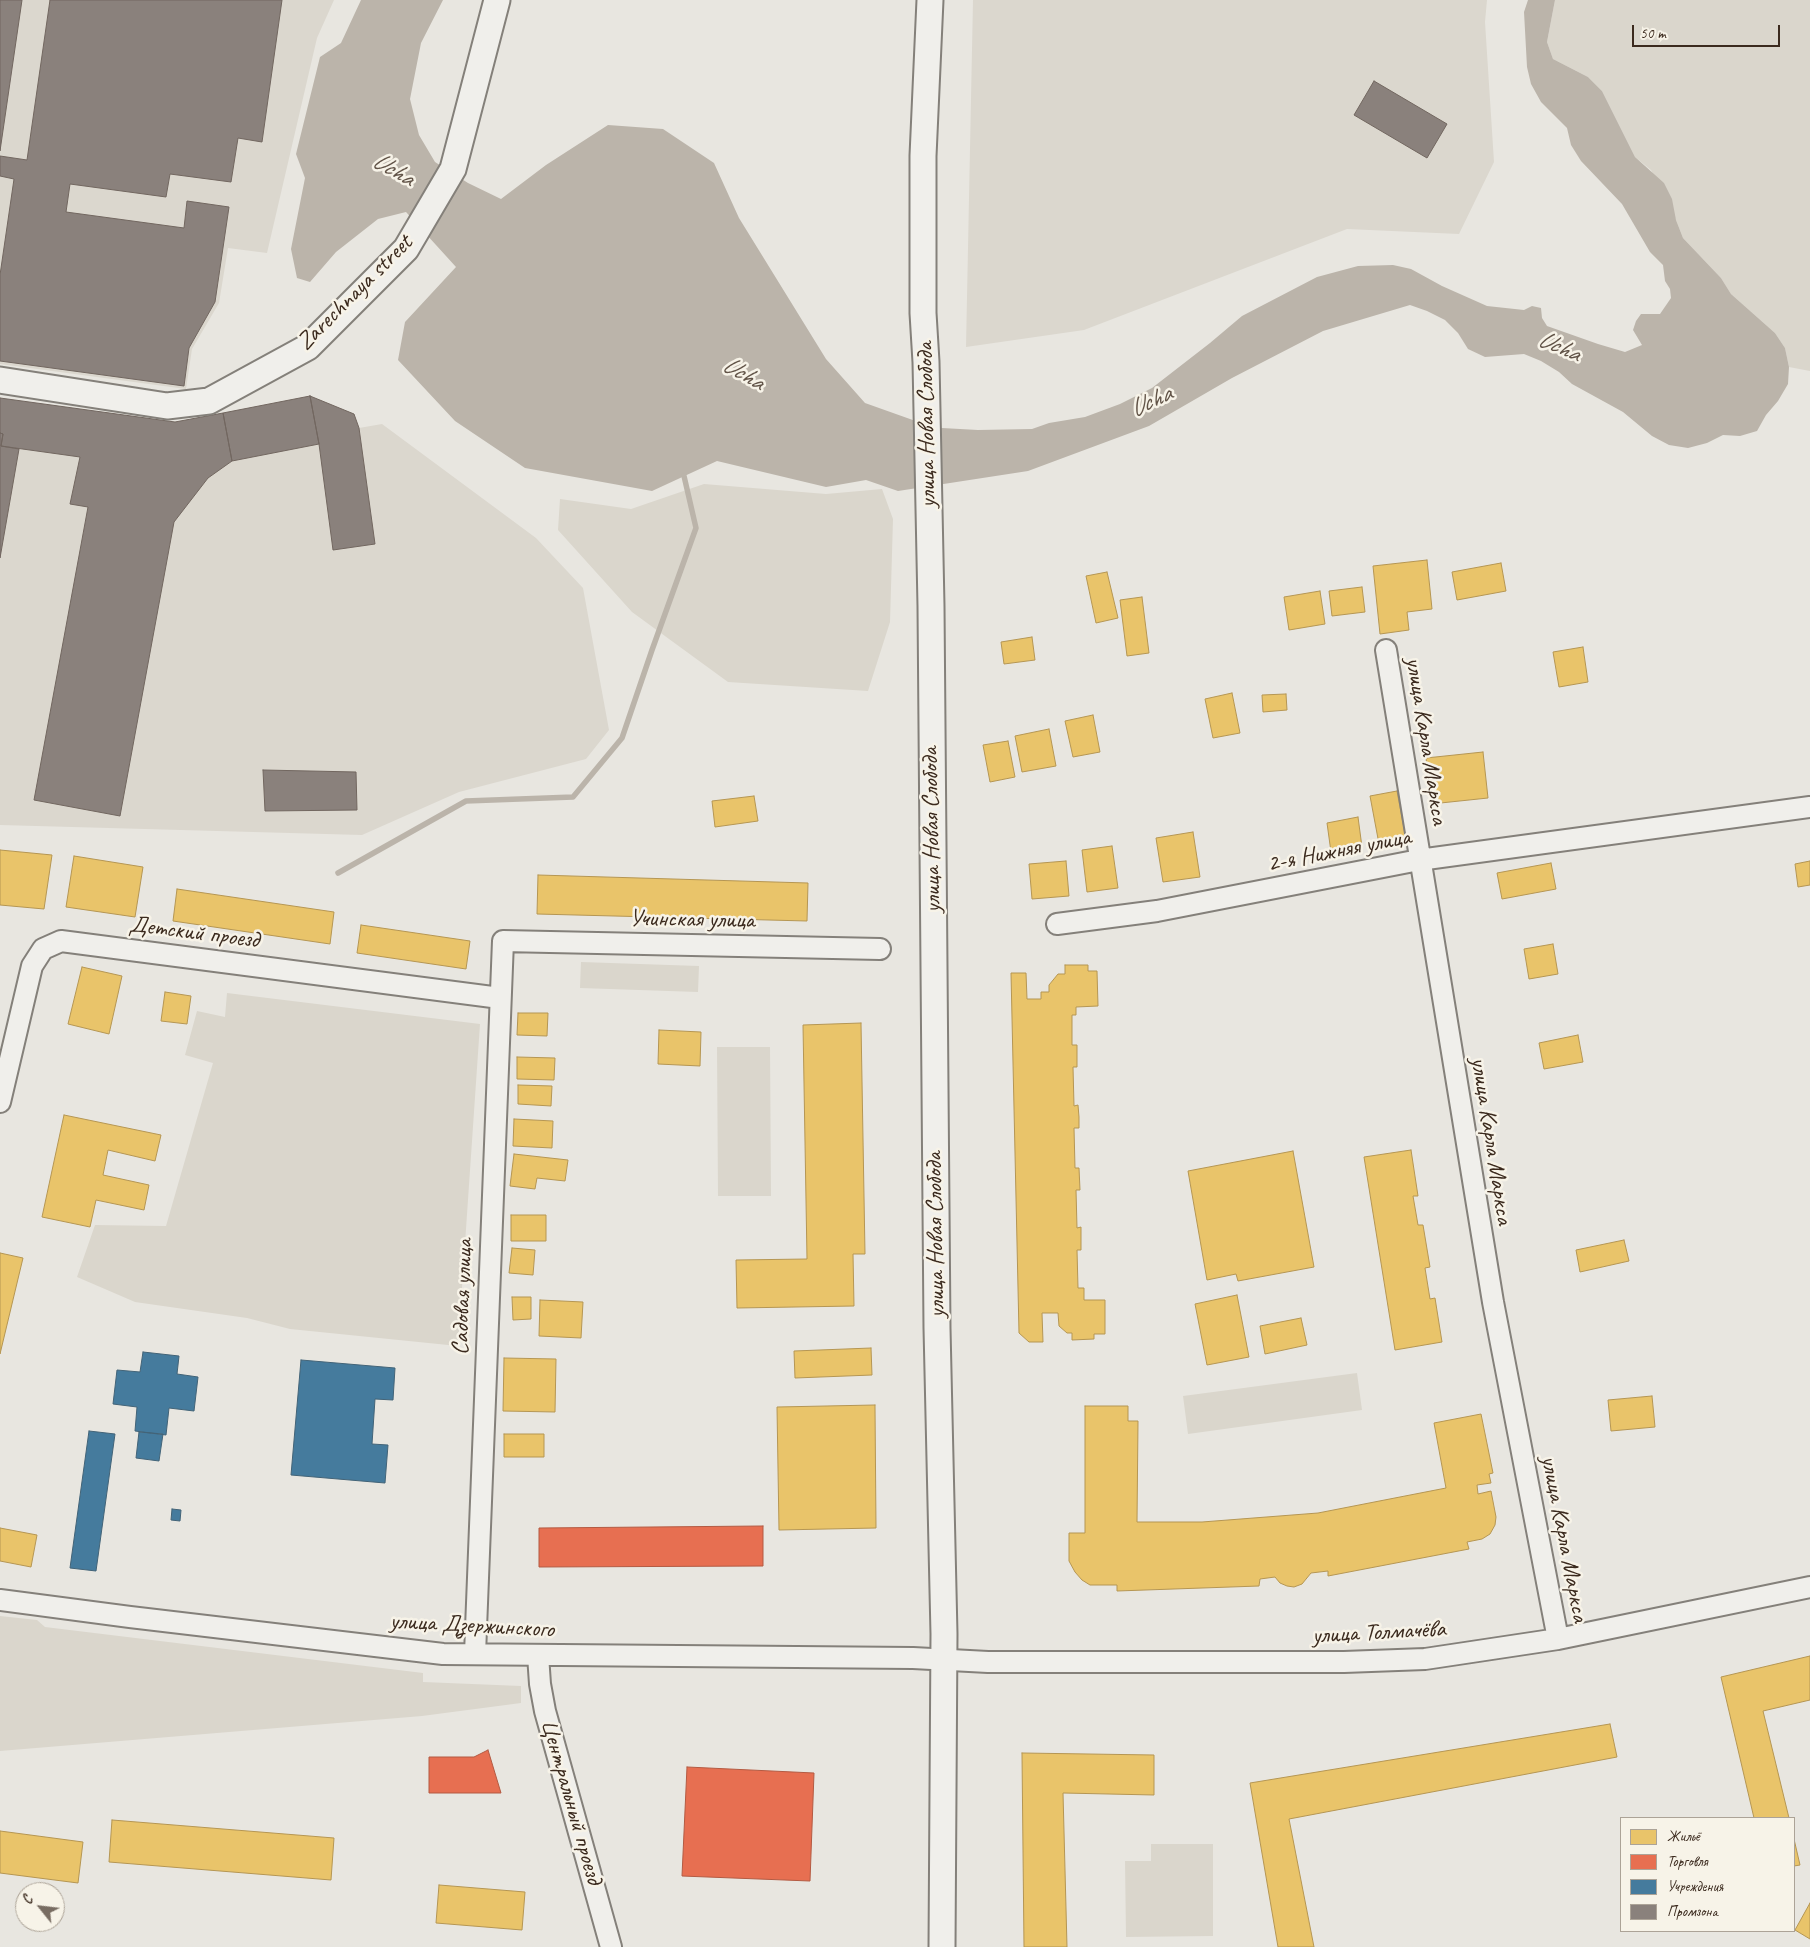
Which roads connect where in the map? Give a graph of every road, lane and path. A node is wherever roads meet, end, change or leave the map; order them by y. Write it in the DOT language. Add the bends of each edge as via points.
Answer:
graph roads {
  1 [pos="497,0"];
  2 [pos="930,0"];
  3 [pos="0,380"];
  4 [pos="1386,650"];
  5 [pos="1810,807"];
  6 [pos="1419,860"];
  7 [pos="1058,924"];
  8 [pos="503,941"];
  9 [pos="880,949"];
  10 [pos="500,998"];
  11 [pos="0,1102"];
  12 [pos="1810,1586"];
  13 [pos="0,1600"];
  14 [pos="1558,1638"];
  15 [pos="475,1654"];
  16 [pos="538,1655"];
  17 [pos="945,1660"];
  18 [pos="611,1947"];
  19 [pos="942,1947"];
  1 -- 3 [label="main road, Zarechnaya street" via="454,169 406,249 308,346 209,401 167,406"];
  2 -- 17 [label="main road, улица Новая Слобода" via="923,156 923,312 929,527 937,1328"];
  4 -- 6 [label="street, улица Карла Маркса"];
  5 -- 6 [label="street, 2-я Нижняя улица"];
  6 -- 7 [label="street, 2-я Нижняя улица" via="1157,911"];
  6 -- 14 [label="street, улица Карла Маркса" via="1493,1302"];
  8 -- 9 [label="street, Учинская улица"];
  8 -- 10 [label="street, Садовая улица"];
  10 -- 11 [label="street, Детский проезд" via="61,941 43,949 32,966"];
  10 -- 15 [label="street, Садовая улица"];
  12 -- 14 [label="street, улица Толмачёва"];
  13 -- 15 [label="street, улица Дзержинского" via="358,1644"];
  14 -- 17 [label="street, улица Толмачёва" via="1424,1659 1344,1662"];
  15 -- 16 [label="street, улица Дзержинского"];
  16 -- 17 [label="street, улица Дзержинского"];
  16 -- 18 [label="street, Центральный проезд" via="545,1710"];
  17 -- 19 [label="main road"];
}
